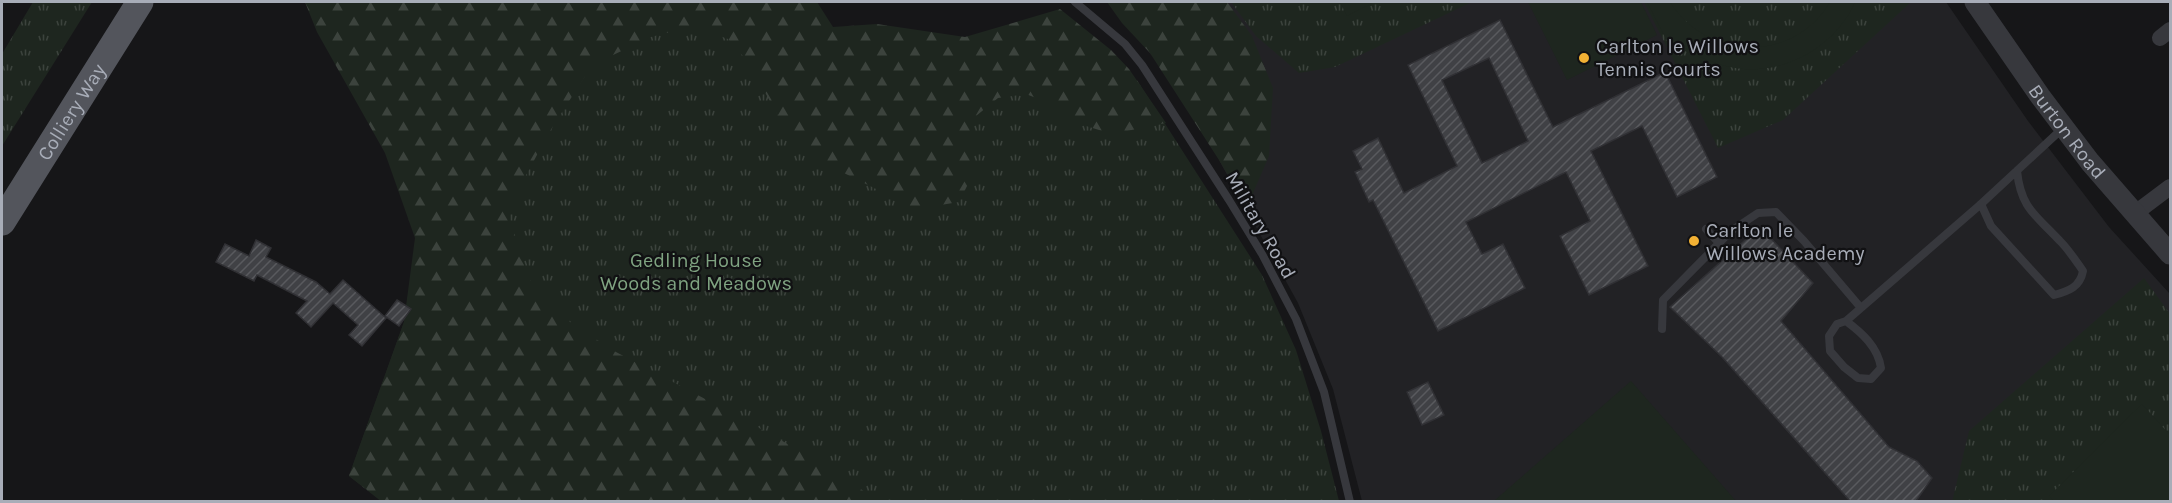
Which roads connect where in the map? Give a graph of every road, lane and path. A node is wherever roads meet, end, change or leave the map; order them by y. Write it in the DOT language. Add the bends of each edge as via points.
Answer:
graph roads {
  1 [pos="140,2"];
  2 [pos="1075,2"];
  3 [pos="1975,2"];
  4 [pos="2063,127"];
  5 [pos="2017,171"];
  6 [pos="2170,187"];
  7 [pos="1981,204"];
  8 [pos="2134,214"];
  9 [pos="2,222"];
  10 [pos="1706,229"];
  11 [pos="1719,243"];
  12 [pos="2170,254"];
  13 [pos="1861,308"];
  14 [pos="1846,321"];
  15 [pos="1662,329"];
  16 [pos="1350,501"];
  1 -- 9 [label="main road, Colliery Way"];
  2 -- 16 [label="lane, Military Road" via="1125,44 1142,65 1262,254 1296,319 1324,392"];
  3 -- 4 [label="street, Burton Road"];
  4 -- 5 [label="lane"];
  4 -- 8 [label="street, Burton Road"];
  5 -- 7 [label="lane"];
  5 -- 7 [label="lane" via="2025,202 2083,271 2070,291 2054,295 1991,226"];
  6 -- 8 [label="street"];
  7 -- 13 [label="lane"];
  8 -- 12 [label="street, Burton Road"];
  10 -- 11 [label="lane"];
  11 -- 13 [label="lane" via="1758,213 1776,212"];
  11 -- 15 [label="lane" via="1663,300"];
  13 -- 14 [label="lane"];
  14 -- 14 [label="lane" via="1862,333 1880,356 1881,368 1871,379 1858,378 1830,351 1829,336 1837,324"];
}
